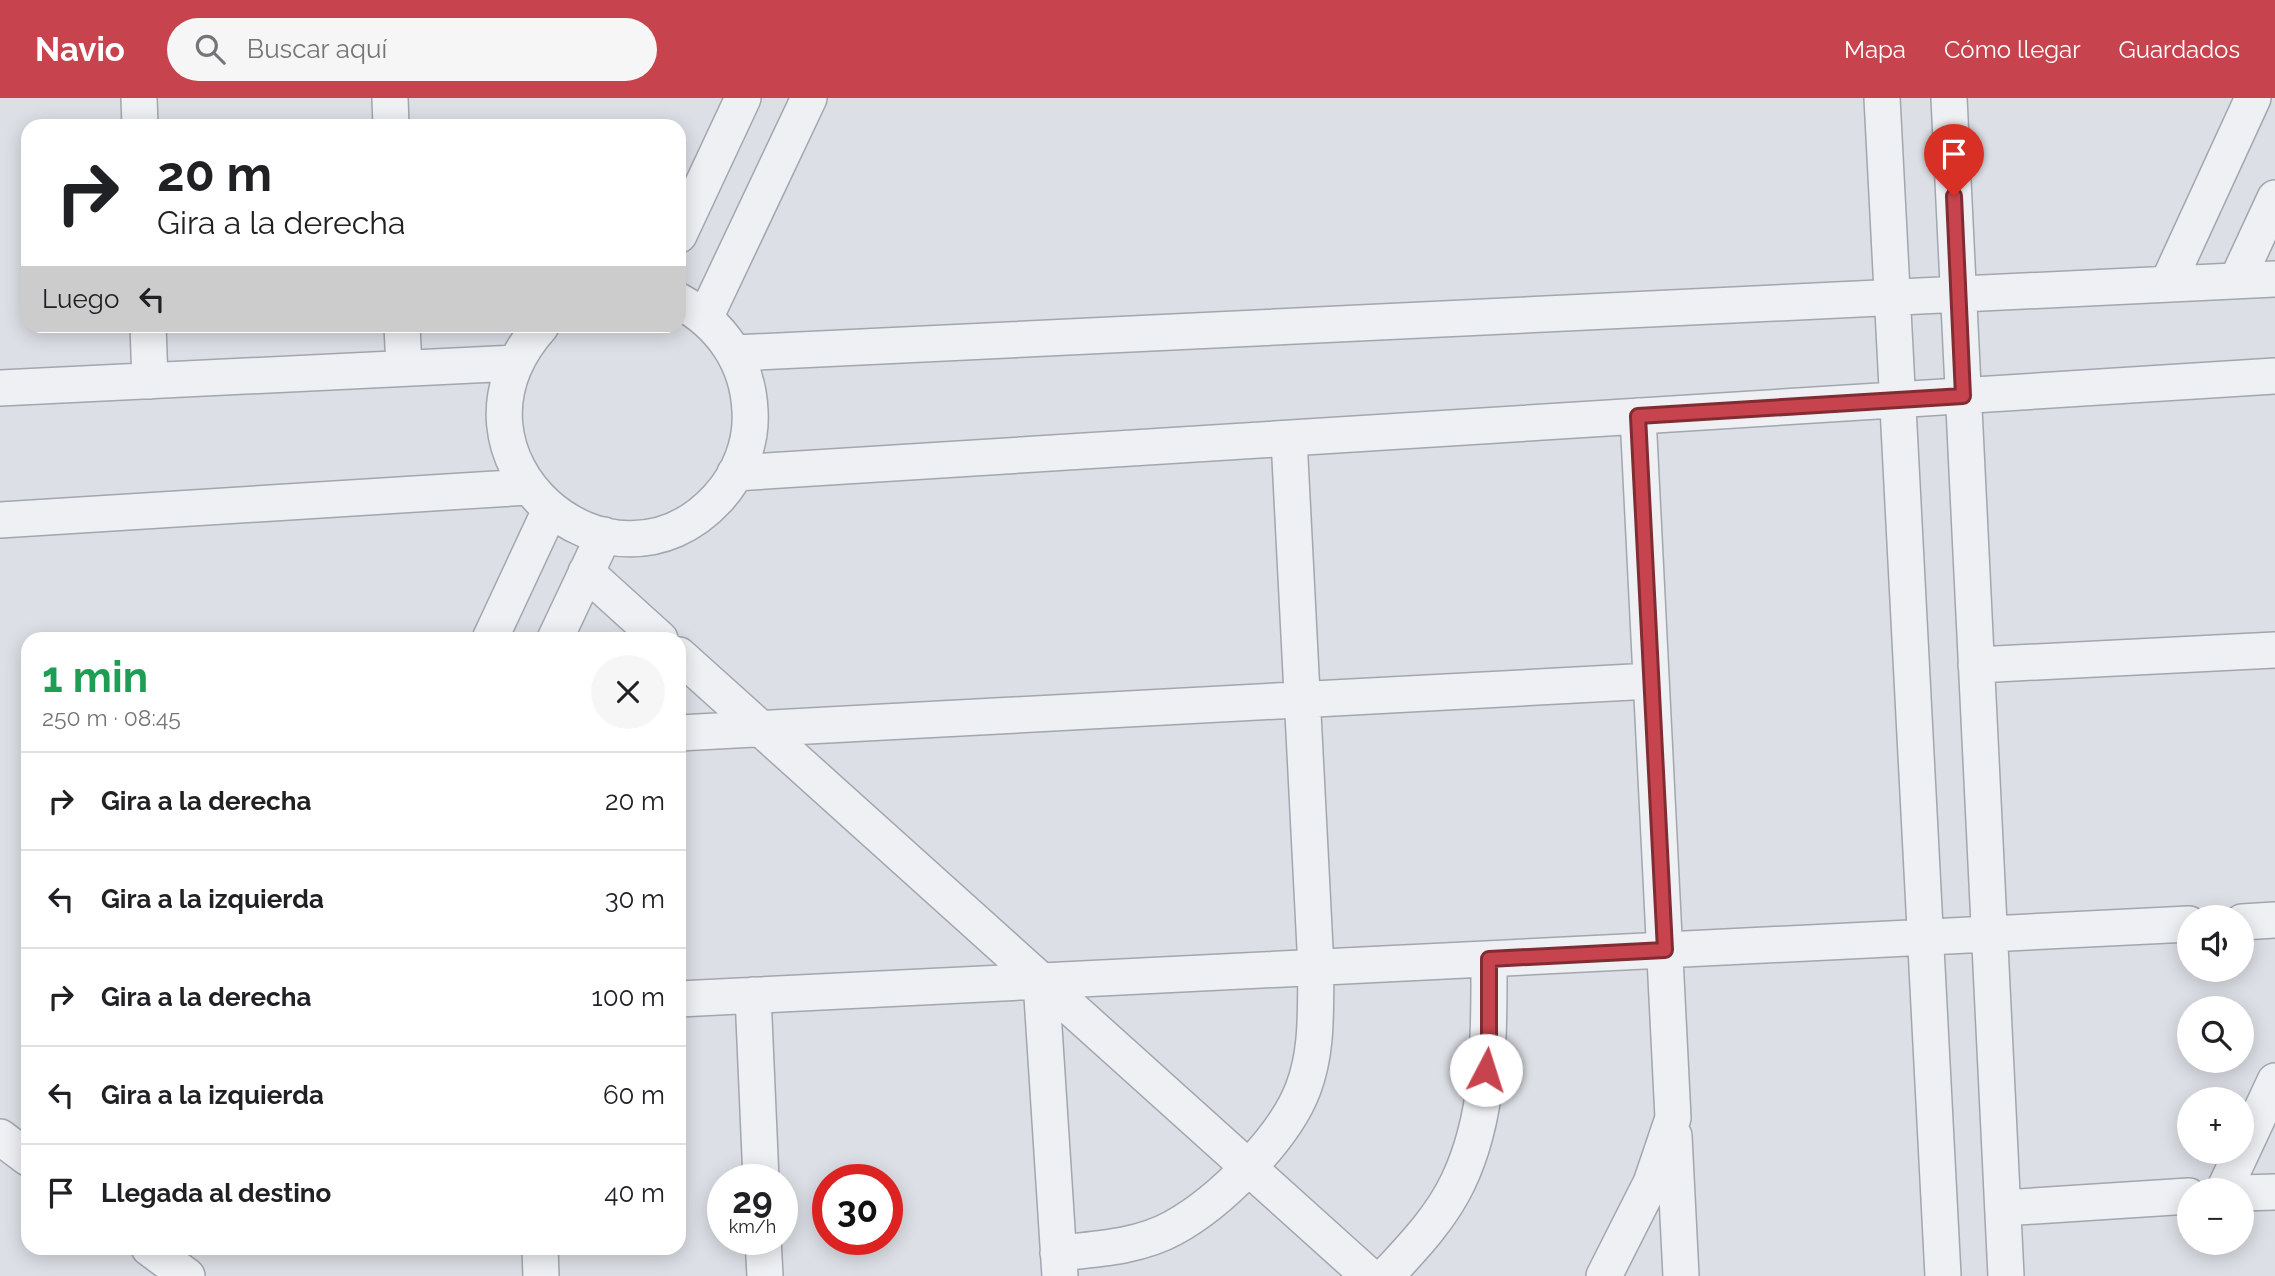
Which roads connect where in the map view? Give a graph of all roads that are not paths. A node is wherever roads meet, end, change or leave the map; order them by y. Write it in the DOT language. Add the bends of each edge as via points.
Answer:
graph roads {
  1 [pos="139,98"];
  2 [pos="390,98"];
  3 [pos="743,98"];
  4 [pos="809,98"];
  5 [pos="1882,98"];
  6 [pos="1949,98"];
  7 [pos="2253,98"];
  8 [pos="140,119"];
  9 [pos="391,119"];
  10 [pos="2275,198"];
  11 [pos="686,220"];
  12 [pos="2275,279"];
  13 [pos="2237,281"];
  14 [pos="2168,284"];
  15 [pos="1958,294"];
  16 [pos="1893,297"];
  17 [pos="692,310"];
  18 [pos="148,333"];
  19 [pos="402,333"];
  20 [pos="535,333"];
  21 [pos="735,353"];
  22 [pos="514,363"];
  23 [pos="404,369"];
  24 [pos="2275,376"];
  25 [pos="150,381"];
  26 [pos="0,388"];
  27 [pos="1963,396"];
  28 [pos="1898,400"];
  29 [pos="1638,416"];
  30 [pos="1289,439"];
  31 [pos="736,473"];
  32 [pos="539,498"];
  33 [pos="0,520"];
  34 [pos="604,535"];
  35 [pos="586,572"];
  36 [pos="492,632"];
  37 [pos="558,632"];
  38 [pos="652,632"];
  39 [pos="2275,650"];
  40 [pos="686,661"];
  41 [pos="1976,665"];
  42 [pos="1651,681"];
  43 [pos="1302,700"];
  44 [pos="760,728"];
  45 [pos="686,733"];
  46 [pos="2275,920"];
  47 [pos="2254,921"];
  48 [pos="2177,925"];
  49 [pos="1990,934"];
  50 [pos="1925,937"];
  51 [pos="1665,950"];
  52 [pos="1489,959"];
  53 [pos="1316,968"];
  54 [pos="1041,981"];
  55 [pos="753,995"];
  56 [pos="686,999"];
  57 [pos="2275,1080"];
  58 [pos="1673,1118"];
  59 [pos="0,1137"];
  60 [pos="21,1153"];
  61 [pos="760,1164"];
  62 [pos="1248,1167"];
  63 [pos="2230,1178"];
  64 [pos="2275,1192"];
  65 [pos="2254,1193"];
  66 [pos="2177,1197"];
  67 [pos="2003,1208"];
  68 [pos="158,1255"];
  69 [pos="540,1255"];
  70 [pos="764,1255"];
  71 [pos="1059,1264"];
  72 [pos="187,1276"];
  73 [pos="541,1276"];
  74 [pos="765,1276"];
  75 [pos="1369,1276"];
  76 [pos="1386,1276"];
  77 [pos="1604,1276"];
  78 [pos="1681,1276"];
  79 [pos="1943,1276"];
  80 [pos="2006,1276"];
  1 -- 8 [label="street"];
  2 -- 9 [label="street"];
  3 -- 11 [label="street"];
  4 -- 17 [label="street"];
  5 -- 16 [label="street"];
  6 -- 15 [label="street"];
  7 -- 14 [label="street"];
  10 -- 13 [label="street"];
  12 -- 13 [label="street"];
  13 -- 14 [label="street"];
  14 -- 15 [label="street"];
  15 -- 16 [label="street"];
  15 -- 27 [label="street"];
  16 -- 21 [label="street"];
  16 -- 28 [label="street"];
  17 -- 21 [label="street" via="719,330"];
  18 -- 25 [label="street"];
  19 -- 23 [label="street"];
  20 -- 22 [label="street"];
  21 -- 31 [label="street" via="750,394 751,419"];
  22 -- 23 [label="street"];
  22 -- 32 [label="street" via="504,405 505,429 510,453"];
  23 -- 25 [label="street"];
  24 -- 27 [label="street"];
  25 -- 26 [label="street"];
  27 -- 28 [label="street"];
  27 -- 41 [label="street"];
  28 -- 29 [label="street"];
  28 -- 50 [label="street"];
  29 -- 30 [label="street"];
  29 -- 42 [label="street"];
  30 -- 31 [label="street"];
  30 -- 43 [label="street"];
  31 -- 34 [label="street" via="711,506 669,531 645,537"];
  32 -- 33 [label="street"];
  32 -- 34 [label="street" via="573,525"];
  32 -- 36 [label="street"];
  34 -- 35 [label="street"];
  35 -- 37 [label="street"];
  35 -- 38 [label="street"];
  39 -- 41 [label="street"];
  40 -- 44 [label="street"];
  41 -- 49 [label="street"];
  42 -- 43 [label="street"];
  42 -- 51 [label="street"];
  43 -- 44 [label="street"];
  43 -- 53 [label="street"];
  44 -- 45 [label="street"];
  44 -- 54 [label="street"];
  46 -- 47 [label="street"];
  48 -- 49 [label="street"];
  49 -- 50 [label="street"];
  49 -- 67 [label="street"];
  50 -- 51 [label="street"];
  50 -- 79 [label="street"];
  51 -- 52 [label="street"];
  51 -- 58 [label="street"];
  52 -- 53 [label="street"];
  52 -- 76 [label="street" via="1489,1044 1480,1122 1458,1182 1428,1231"];
  53 -- 54 [label="street"];
  53 -- 62 [label="street" via="1315,1039 1303,1090 1271,1143"];
  54 -- 55 [label="street"];
  54 -- 62 [label="street"];
  54 -- 71 [label="street"];
  55 -- 56 [label="street"];
  55 -- 61 [label="street"];
  57 -- 63 [label="street"];
  58 -- 77 [label="street" via="1651,1183"];
  58 -- 78 [label="street"];
  59 -- 60 [label="street"];
  62 -- 71 [label="street" via="1221,1194 1172,1229"];
  62 -- 75 [label="street"];
  64 -- 65 [label="street"];
  66 -- 67 [label="street"];
  67 -- 80 [label="street"];
  68 -- 72 [label="street"];
  69 -- 73 [label="street"];
  70 -- 74 [label="street"];
}
